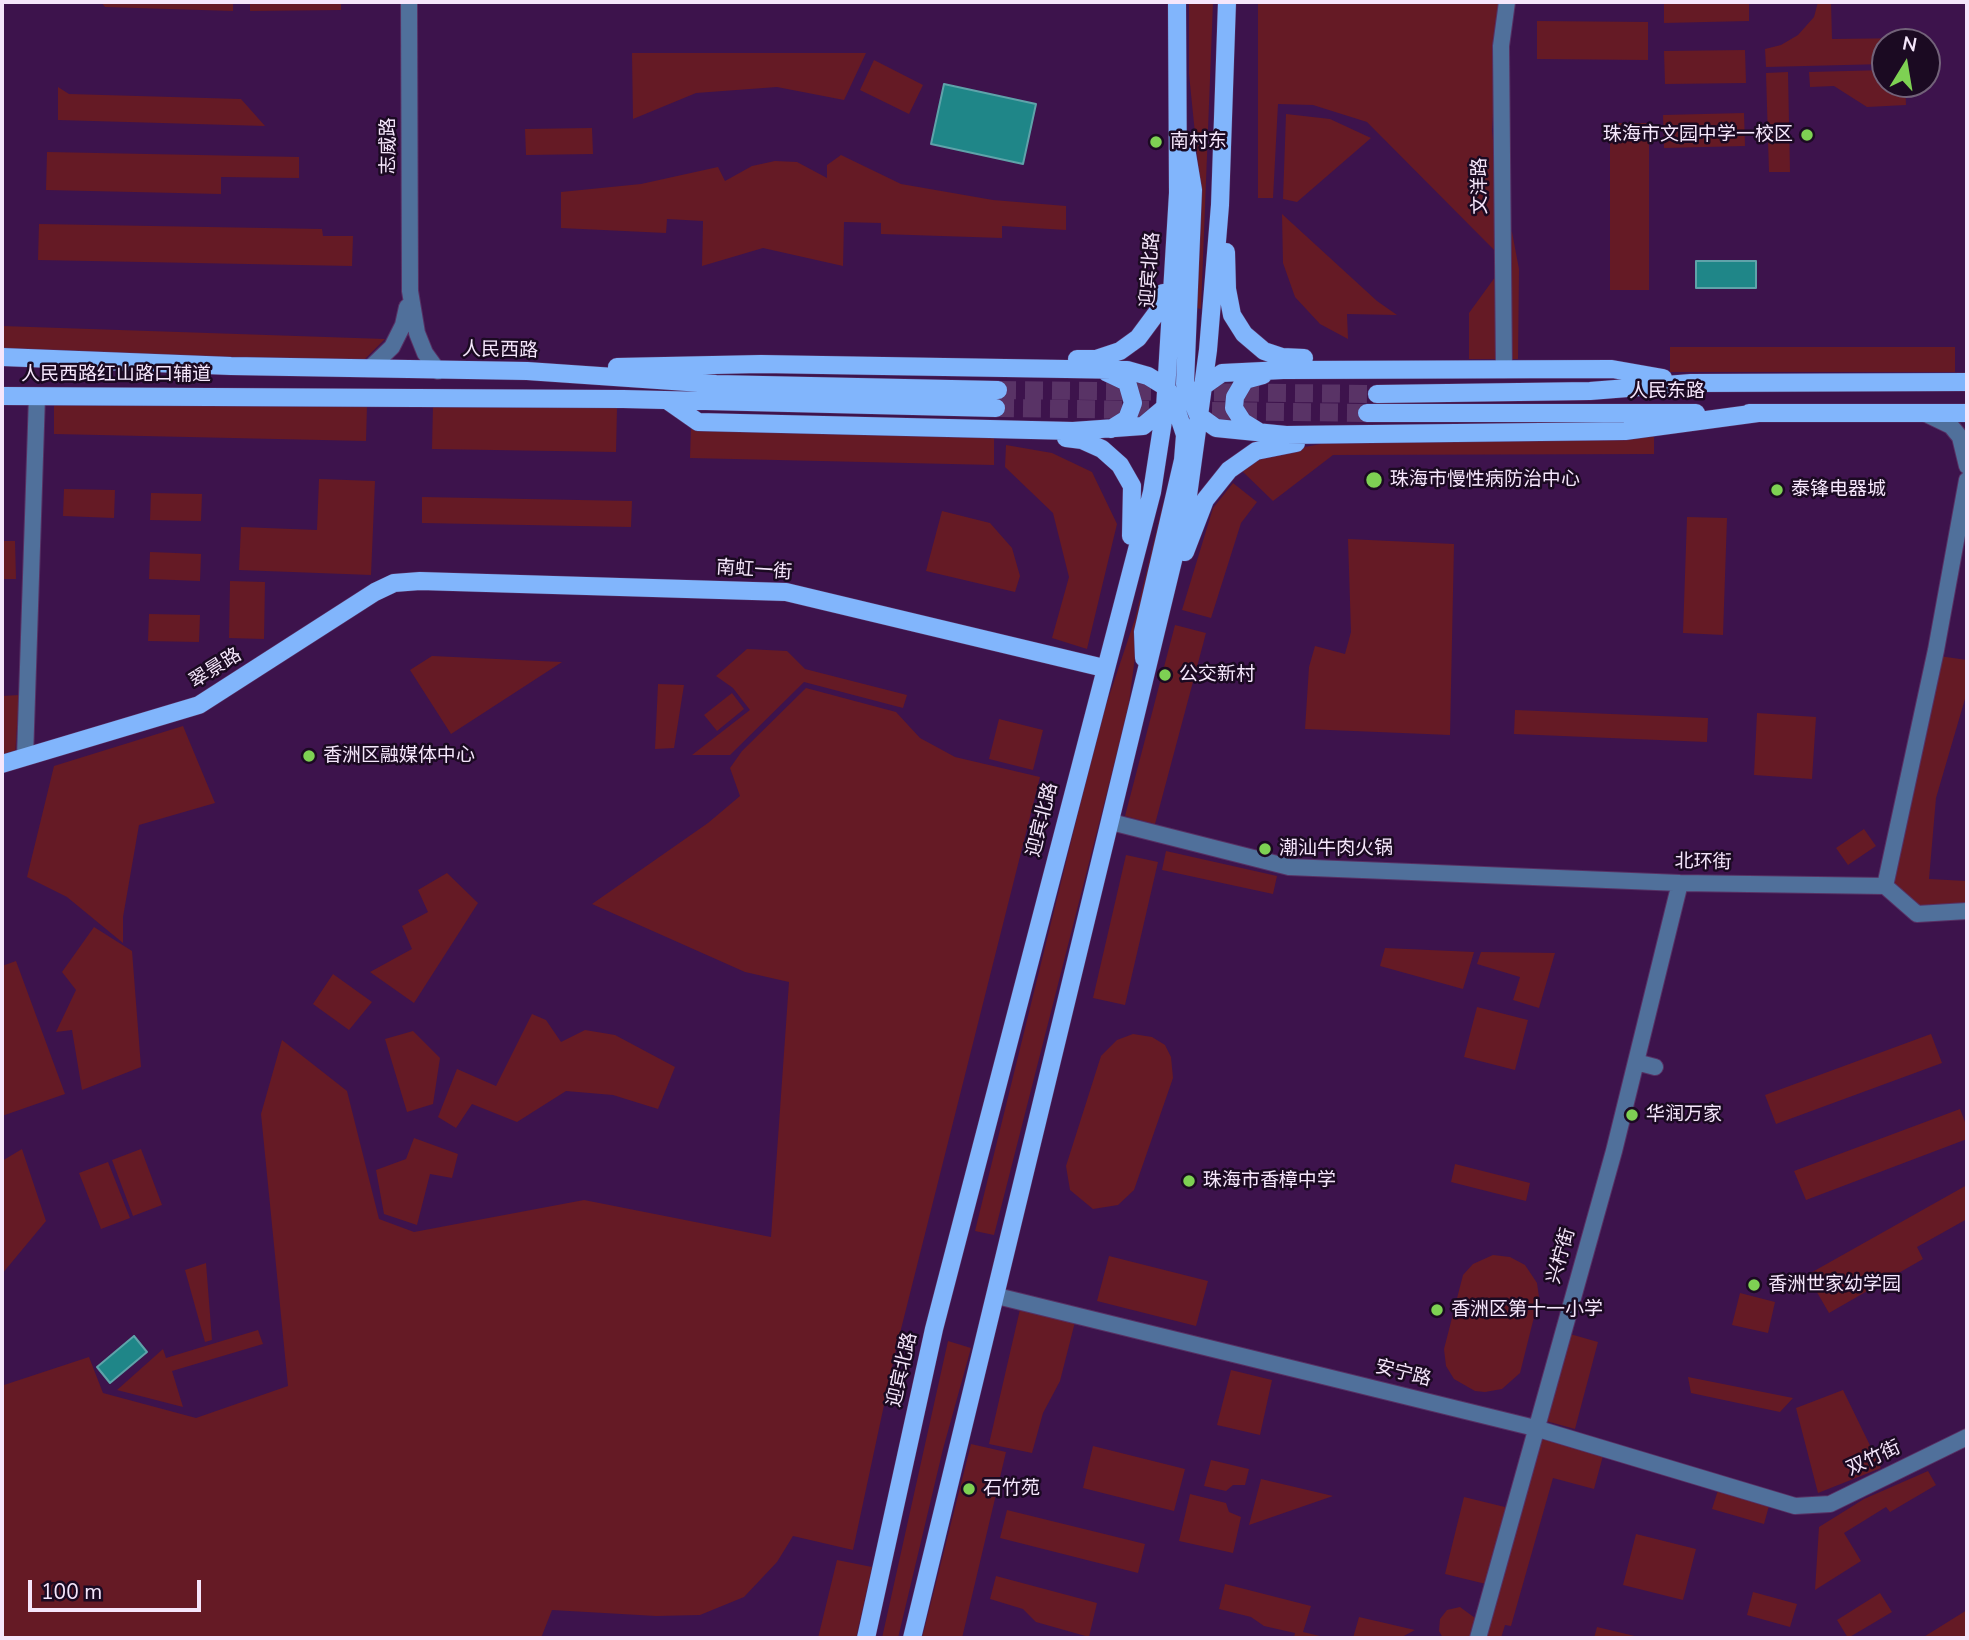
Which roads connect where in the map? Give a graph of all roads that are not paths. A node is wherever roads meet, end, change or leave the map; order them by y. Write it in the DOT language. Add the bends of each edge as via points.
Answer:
graph roads {
  1 [pos="410,2"];
  2 [pos="1177,2"];
  3 [pos="1229,2"];
  4 [pos="1507,2"];
  5 [pos="1177,96"];
  6 [pos="1223,111"];
  7 [pos="1178,192"];
  8 [pos="410,291"];
  9 [pos="2,357"];
  10 [pos="912,366"];
  11 [pos="369,369"];
  12 [pos="1101,370"];
  13 [pos="1283,370"];
  14 [pos="1429,370"];
  15 [pos="1504,370"];
  16 [pos="438,371"];
  17 [pos="527,371"];
  18 [pos="1691,383"];
  19 [pos="1967,383"];
  20 [pos="1377,394"];
  21 [pos="230,395"];
  22 [pos="2,396"];
  23 [pos="37,396"];
  24 [pos="1182,399"];
  25 [pos="668,401"];
  26 [pos="1367,412"];
  27 [pos="1758,413"];
  28 [pos="1924,413"];
  29 [pos="1967,413"];
  30 [pos="993,429"];
  31 [pos="1108,430"];
  32 [pos="1260,433"];
  33 [pos="1357,435"];
  34 [pos="1967,466"];
  35 [pos="1967,480"];
  36 [pos="394,583"];
  37 [pos="1169,583"];
  38 [pos="1121,604"];
  39 [pos="1104,668"];
  40 [pos="1145,683"];
  41 [pos="25,757"];
  42 [pos="2,764"];
  43 [pos="1111,822"];
  44 [pos="1680,883"];
  45 [pos="1885,886"];
  46 [pos="1967,911"];
  47 [pos="1636,1062"];
  48 [pos="1655,1067"];
  49 [pos="997,1296"];
  50 [pos="1535,1428"];
  51 [pos="1967,1437"];
  52 [pos="1795,1506"];
  53 [pos="866,1638"];
  54 [pos="912,1638"];
  55 [pos="1478,1638"];
  1 -- 8 [label="street, 志威路"];
  2 -- 5 [label="main road, 迎宾北路"];
  3 -- 6 [label="main road, 迎宾北路"];
  4 -- 15 [label="street, 文洋路" via="1501,46"];
  5 -- 7 [label="main road, 迎宾北路"];
  5 -- 24 [label="main road" via="1193,190"];
  6 -- 14 [label="main road" via="1227,289 1233,315 1244,334 1264,351 1282,357 1381,359"];
  6 -- 24 [label="main road, 迎宾北路" via="1208,350"];
  7 -- 10 [label="main road" via="1161,307 1145,331 1120,351 1096,359"];
  7 -- 24 [label="main road, 迎宾北路"];
  8 -- 11 [label="street, 志威路" via="397,337"];
  8 -- 16 [label="street, 志威路" via="420,341"];
  9 -- 11 [label="main road, 人民西路"];
  10 -- 12 [label="main road"];
  10 -- 17 [label="main road" via="721,363"];
  11 -- 16 [label="main road, 人民西路"];
  12 -- 24 [label="main road" via="1148,376"];
  12 -- 31 [label="main road" via="1127,382 1133,403 1128,419"];
  13 -- 14 [label="main road"];
  13 -- 24 [label="main road" via="1223,373"];
  13 -- 32 [label="main road" via="1245,380 1235,397 1234,408 1243,422"];
  14 -- 15 [label="main road"];
  15 -- 18 [label="main road" via="1612,369"];
  16 -- 17 [label="main road, 人民西路"];
  17 -- 25 [label="main road, 人民西路" via="997,399"];
  18 -- 19 [label="main road, 人民东路"];
  18 -- 20 [label="main road, 人民东路" via="1590,391"];
  21 -- 23 [label="main road, 人民西路红山路口辅道"];
  21 -- 25 [label="main road, 人民西路"];
  22 -- 23 [label="main road, 人民西路红山路口辅道"];
  23 -- 41 [label="street"];
  24 -- 31 [label="main road" via="1143,426"];
  24 -- 32 [label="main road" via="1216,428"];
  24 -- 37 [label="main road, 迎宾北路" via="1187,503"];
  24 -- 38 [label="main road, 迎宾北路" via="1162,440"];
  24 -- 40 [label="main road" via="1183,460 1143,632"];
  25 -- 30 [label="main road" via="698,422"];
  26 -- 27 [label="main road, 人民东路"];
  27 -- 28 [label="main road, 人民东路"];
  27 -- 33 [label="main road" via="1625,431"];
  28 -- 29 [label="main road, 人民东路"];
  28 -- 34 [label="street" via="1956,431"];
  30 -- 31 [label="main road"];
  30 -- 38 [label="main road" via="1082,440 1120,465 1132,486 1134,511"];
  32 -- 33 [label="main road"];
  33 -- 37 [label="main road" via="1256,451 1229,470 1205,500"];
  35 -- 45 [label="street"];
  36 -- 39 [label="main road, 南虹一街" via="786,592"];
  36 -- 41 [label="main road, 翠景路" via="199,705"];
  37 -- 40 [label="main road, 迎宾北路"];
  38 -- 39 [label="main road, 迎宾北路"];
  39 -- 53 [label="main road, 迎宾北路" via="934,1329"];
  40 -- 43 [label="main road, 迎宾北路"];
  41 -- 42 [label="main road, 翠景路"];
  43 -- 44 [label="street, 北环街" via="1289,867"];
  43 -- 49 [label="main road, 迎宾北路"];
  44 -- 45 [label="street, 北环街"];
  44 -- 47 [label="street, 兴柠街"];
  45 -- 46 [label="street" via="1917,914"];
  47 -- 48 [label="street"];
  47 -- 50 [label="street, 兴柠街"];
  49 -- 50 [label="street, 安宁路"];
  49 -- 54 [label="main road, 迎宾北路"];
  50 -- 52 [label="street, 安宁路"];
  50 -- 55 [label="street, 兴柠街"];
  51 -- 52 [label="street, 双竹街" via="1829,1503"];
}
